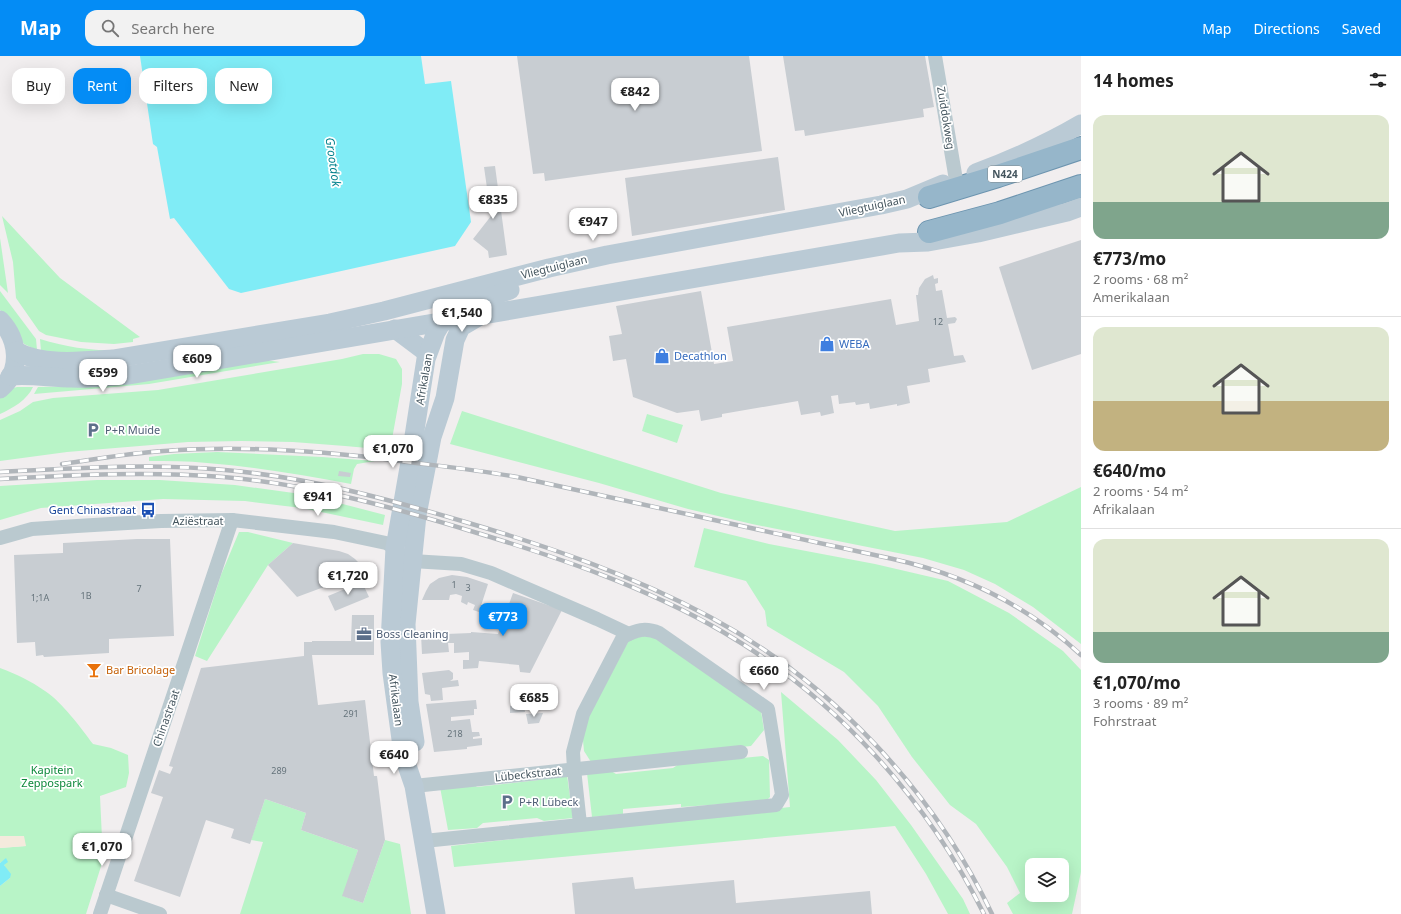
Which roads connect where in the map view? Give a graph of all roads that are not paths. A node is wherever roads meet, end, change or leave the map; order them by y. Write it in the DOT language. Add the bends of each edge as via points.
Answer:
graph roads {
  1 [pos="935,56"];
  2 [pos="1081,124"];
  3 [pos="1081,148"];
  4 [pos="956,180"];
  5 [pos="1081,186"];
  6 [pos="918,198"];
  7 [pos="1081,207"];
  8 [pos="929,237"];
  9 [pos="644,247"];
  10 [pos="417,302"];
  11 [pos="479,316"];
  12 [pos="0,320"];
  13 [pos="442,322"];
  14 [pos="395,329"];
  15 [pos="16,351"];
  16 [pos="427,353"];
  17 [pos="452,355"];
  18 [pos="5,382"];
  19 [pos="232,520"];
  20 [pos="0,538"];
  21 [pos="395,548"];
  22 [pos="412,561"];
  23 [pos="629,634"];
  24 [pos="741,752"];
  25 [pos="574,769"];
  26 [pos="414,786"];
  27 [pos="580,824"];
  28 [pos="424,841"];
  29 [pos="106,896"];
  30 [pos="100,914"];
  31 [pos="160,914"];
  32 [pos="436,914"];
  1 -- 4 [label="street, Zuiddokweg"];
  2 -- 4 [label="main road, Vliegtuiglaan / N424" via="1042,146"];
  3 -- 6 [label="highway, N424" via="998,176"];
  4 -- 6 [label="main road, Vliegtuiglaan / N424" via="928,189"];
  5 -- 8 [label="highway, N424"];
  6 -- 9 [label="main road, Vliegtuiglaan / N424"];
  7 -- 8 [label="main road, N424" via="978,233"];
  8 -- 11 [label="main road, N424"];
  9 -- 10 [label="main road, Vliegtuiglaan"];
  9 -- 13 [label="main road, N424" via="628,260 572,272 466,305"];
  10 -- 13 [label="main road" via="436,314"];
  10 -- 15 [label="main road, Vliegtuiglaan" via="330,323 113,359 43,359 24,356"];
  11 -- 13 [label="main road"];
  11 -- 17 [label="main road, N424" via="461,327"];
  12 -- 15 [label="main road" via="8,328"];
  13 -- 14 [label="main road"];
  13 -- 16 [label="main road, Afrikalaan / N424"];
  13 -- 17 [label="main road, Afrikalaan / N424"];
  14 -- 16 [label="main road"];
  14 -- 18 [label="main road" via="129,375 74,378 31,375"];
  15 -- 18 [label="main road" via="14,365"];
  16 -- 21 [label="main road, Afrikalaan / N424"];
  17 -- 22 [label="main road, Afrikalaan / N424" via="445,398 432,437"];
  19 -- 20 [label="street, Aziëstraat" via="160,521 32,529"];
  19 -- 21 [label="street, Aziëstraat" via="334,532 386,543"];
  19 -- 29 [label="street, Chinastraat"];
  21 -- 26 [label="main road, Afrikalaan / N424" via="390,642 392,673 403,754"];
  22 -- 23 [label="street" via="461,564 491,573"];
  22 -- 26 [label="main road, Afrikalaan / N424" via="406,624 410,708 416,753"];
  23 -- 25 [label="street" via="624,637 583,714 573,752"];
  23 -- 27 [label="street" via="650,629 768,709 782,795 776,805"];
  24 -- 25 [label="street"];
  25 -- 26 [label="street, Lübeckstraat"];
  25 -- 27 [label="street, Lübeckstraat"];
  26 -- 28 [label="main road, Afrikalaan / N424"];
  27 -- 28 [label="street"];
  28 -- 32 [label="main road, Afrikalaan / N424"];
  29 -- 30 [label="street, Chinastraat"];
  29 -- 31 [label="street"];
}
